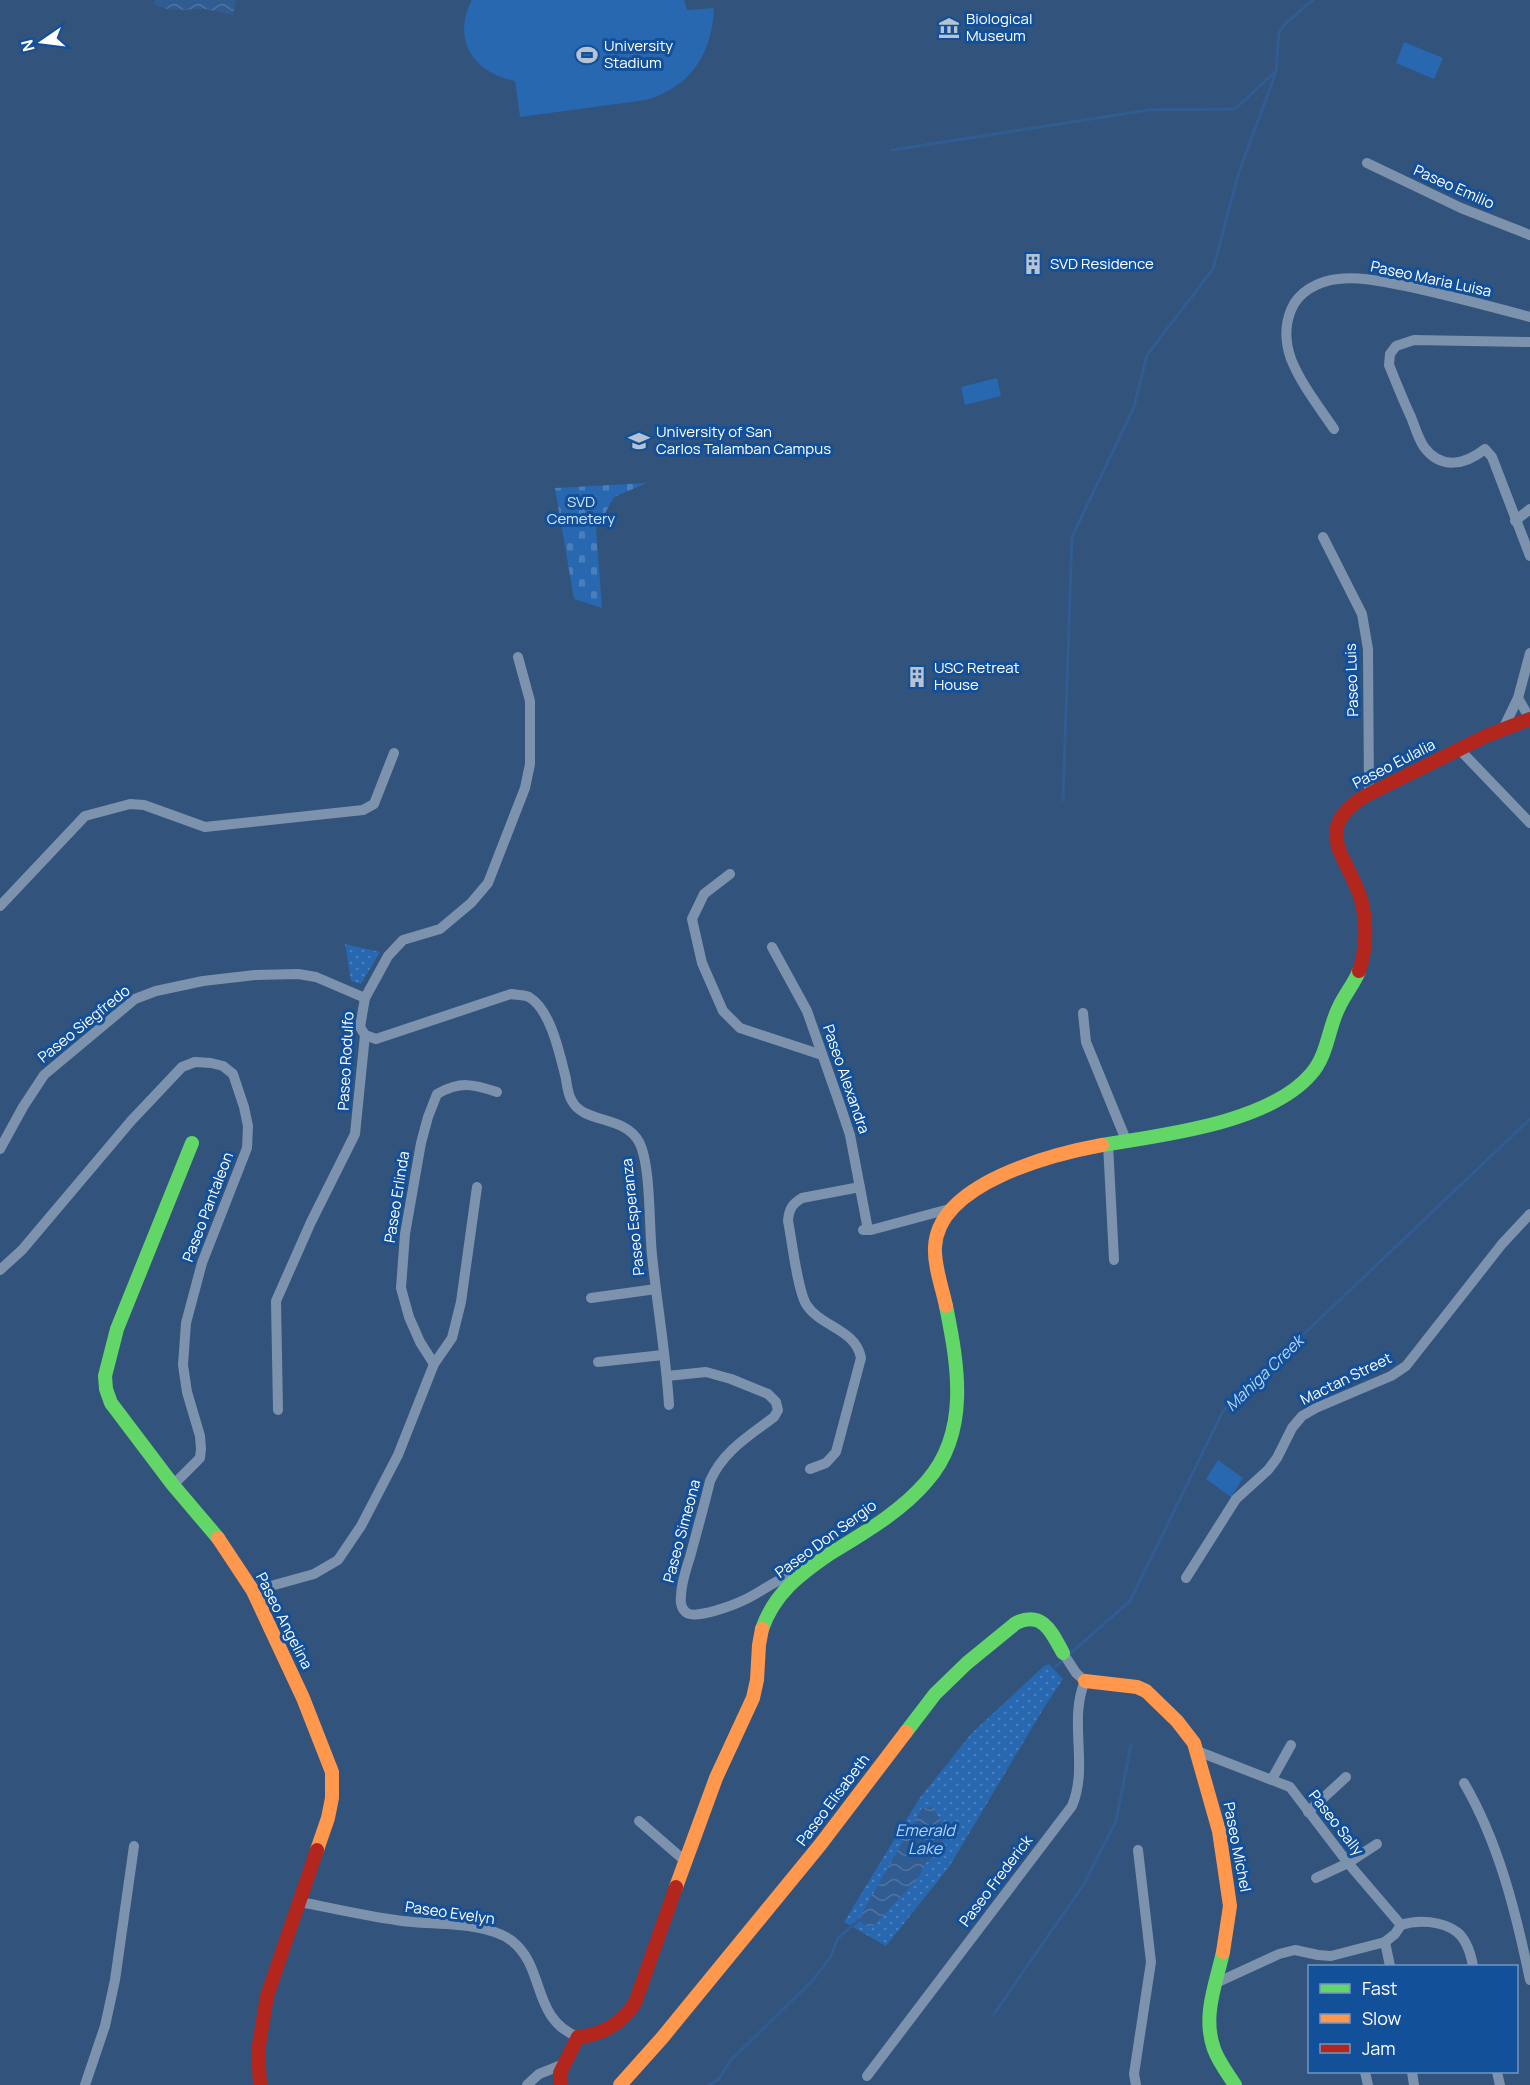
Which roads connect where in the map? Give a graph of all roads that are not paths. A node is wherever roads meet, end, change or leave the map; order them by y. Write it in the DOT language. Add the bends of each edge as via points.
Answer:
graph roads {
  1 [pos="1367,163"];
  2 [pos="1530,235"];
  3 [pos="1530,317"];
  4 [pos="1530,342"];
  5 [pos="1334,429"];
  6 [pos="1530,509"];
  7 [pos="1515,521"];
  8 [pos="1323,537"];
  9 [pos="1530,556"];
  10 [pos="1530,653"];
  11 [pos="518,657"];
  12 [pos="1518,698"];
  13 [pos="1530,719"];
  14 [pos="1504,728"];
  15 [pos="1459,749"];
  16 [pos="394,753"];
  17 [pos="1369,795"];
  18 [pos="1530,823"];
  19 [pos="730,874"];
  20 [pos="0,906"];
  21 [pos="772,947"];
  22 [pos="365,998"];
  23 [pos="1083,1013"];
  24 [pos="366,1035"];
  25 [pos="822,1055"];
  26 [pos="1305,1081"];
  27 [pos="497,1092"];
  28 [pos="1126,1140"];
  29 [pos="192,1143"];
  30 [pos="1108,1144"];
  31 [pos="0,1149"];
  32 [pos="477,1187"];
  33 [pos="860,1187"];
  34 [pos="953,1208"];
  35 [pos="1530,1214"];
  36 [pos="1114,1260"];
  37 [pos="0,1270"];
  38 [pos="656,1289"];
  39 [pos="591,1298"];
  40 [pos="663,1355"];
  41 [pos="598,1362"];
  42 [pos="434,1364"];
  43 [pos="667,1376"];
  44 [pos="669,1405"];
  45 [pos="278,1410"];
  46 [pos="810,1469"];
  47 [pos="173,1485"];
  48 [pos="802,1573"];
  49 [pos="1186,1578"];
  50 [pos="253,1591"];
  51 [pos="1066,1658"];
  52 [pos="1085,1681"];
  53 [pos="1291,1745"];
  54 [pos="1197,1751"];
  55 [pos="1346,1777"];
  56 [pos="1272,1779"];
  57 [pos="1464,1783"];
  58 [pos="1308,1812"];
  59 [pos="639,1821"];
  60 [pos="1377,1844"];
  61 [pos="134,1846"];
  62 [pos="1138,1850"];
  63 [pos="685,1861"];
  64 [pos="1348,1863"];
  65 [pos="1316,1878"];
  66 [pos="300,1902"];
  67 [pos="1401,1925"];
  68 [pos="1385,1942"];
  69 [pos="1390,1965"];
  70 [pos="1473,1965"];
  71 [pos="1530,1980"];
  72 [pos="1216,1983"];
  73 [pos="578,2037"];
  74 [pos="564,2064"];
  75 [pos="867,2076"];
  76 [pos="85,2085"];
  77 [pos="260,2085"];
  78 [pos="527,2085"];
  79 [pos="561,2085"];
  80 [pos="620,2085"];
  81 [pos="1136,2085"];
  82 [pos="1235,2085"];
  1 -- 2 [label="street, Paseo Emilio" via="1461,208"];
  3 -- 5 [label="street, Paseo Maria Luisa" via="1378,280 1338,278 1306,291 1294,304 1285,335 1299,378"];
  4 -- 7 [label="street" via="1414,340 1396,346 1389,365 1424,447 1444,463 1471,459 1485,449 1492,457"];
  6 -- 7 [label="street"];
  7 -- 9 [label="street"];
  8 -- 17 [label="street, Paseo Luis" via="1362,614 1368,649"];
  10 -- 12 [label="street"];
  11 -- 22 [label="street, Paseo Rodulfo" via="530,700 530,764 525,788 488,883 440,929 403,940 388,957"];
  12 -- 13 [label="street"];
  12 -- 14 [label="street"];
  13 -- 14 [label="street, Paseo Eulalia"];
  14 -- 15 [label="street, Paseo Eulalia"];
  15 -- 17 [label="street, Paseo Eulalia"];
  15 -- 18 [label="street"];
  16 -- 20 [label="street" via="374,804 363,810 205,827 144,805 130,804 85,816"];
  17 -- 26 [label="street, Paseo Eulalia" via="1341,815 1336,834 1362,903 1365,939 1360,969 1338,1008 1318,1067"];
  19 -- 25 [label="street" via="704,894 692,919 702,963 723,1011 740,1028"];
  21 -- 25 [label="street, Paseo Alexandra" via="807,1011"];
  22 -- 24 [label="street, Paseo Rodulfo" via="360,1027"];
  22 -- 31 [label="street, Paseo Siegfredo" via="316,977 298,974 203,981 135,999 44,1075"];
  23 -- 28 [label="street" via="1086,1042"];
  24 -- 38 [label="street, Paseo Esperanza" via="376,1039 511,994 527,996 539,1006 558,1045 571,1100 580,1112 632,1131 640,1143 646,1168"];
  24 -- 45 [label="street, Paseo Rodulfo" via="356,1134 276,1301"];
  25 -- 33 [label="street, Paseo Alexandra" via="850,1135"];
  26 -- 28 [label="street, Paseo Don Sergio" via="1277,1100 1204,1127"];
  27 -- 42 [label="street, Paseo Erlinda" via="468,1084 437,1094 421,1143 405,1234 401,1288 409,1317"];
  28 -- 30 [label="street, Paseo Don Sergio"];
  29 -- 47 [label="street, Paseo Angelina" via="117,1329 105,1376 111,1403"];
  30 -- 34 [label="street, Paseo Don Sergio" via="1007,1170"];
  30 -- 36 [label="street"];
  32 -- 42 [label="street" via="459,1311 452,1338"];
  33 -- 34 [label="street, Paseo Alexandra" via="866,1230"];
  33 -- 46 [label="street" via="802,1198 789,1210 805,1303 859,1347 861,1358 836,1452 826,1463"];
  34 -- 48 [label="street, Paseo Don Sergio" via="939,1226 935,1248 959,1387 957,1425 944,1461 933,1478 912,1497"];
  35 -- 49 [label="street, Mactan Street" via="1495,1252 1406,1366 1302,1416 1268,1470 1232,1504"];
  37 -- 47 [label="street, Paseo Pantaleon" via="22,1250 182,1067 195,1062 211,1063 233,1074 248,1126 246,1148 202,1263 186,1323 183,1365 201,1449 200,1458"];
  38 -- 39 [label="street"];
  38 -- 40 [label="street, Paseo Esperanza"];
  40 -- 41 [label="street"];
  40 -- 43 [label="street, Paseo Esperanza"];
  42 -- 50 [label="street" via="398,1455 361,1526 338,1560 314,1574"];
  43 -- 44 [label="street, Paseo Esperanza"];
  43 -- 48 [label="street, Paseo Simeona" via="706,1372 731,1379 768,1394 778,1410 716,1467 684,1578 681,1606 685,1612 699,1615 715,1610 758,1593 784,1577"];
  47 -- 50 [label="street, Paseo Angelina" via="213,1530"];
  48 -- 63 [label="street, Paseo Don Sergio" via="777,1598 765,1620 752,1699 718,1773"];
  50 -- 66 [label="street, Paseo Angelina" via="303,1698 332,1772 328,1818"];
  51 -- 52 [label="street, Paseo Elisabeth"];
  51 -- 80 [label="street, Paseo Elisabeth" via="1043,1623 1026,1617 949,1679 820,1845"];
  52 -- 54 [label="street, Paseo Michel" via="1128,1685 1146,1691 1189,1734"];
  52 -- 75 [label="street, Paseo Frederick" via="1079,1699 1079,1780 1072,1806"];
  53 -- 56 [label="street"];
  54 -- 56 [label="street, Paseo Sally"];
  54 -- 72 [label="street, Paseo Michel" via="1218,1831 1230,1906"];
  55 -- 58 [label="street"];
  56 -- 58 [label="street, Paseo Sally" via="1290,1787"];
  57 -- 71 [label="street" via="1477,1804 1500,1866"];
  58 -- 64 [label="street, Paseo Sally"];
  59 -- 63 [label="street"];
  60 -- 64 [label="street"];
  61 -- 76 [label="street" via="115,1980 105,2026"];
  62 -- 81 [label="street" via="1151,1962 1134,2074"];
  63 -- 73 [label="street, Paseo Don Sergio" via="635,2003 614,2027"];
  64 -- 65 [label="street"];
  64 -- 67 [label="street, Paseo Sally"];
  66 -- 73 [label="street, Paseo Evelyn" via="397,1921 482,1929 503,1935 524,1954 552,2018"];
  66 -- 77 [label="street, Paseo Angelina" via="261,2022 257,2054"];
  67 -- 68 [label="street"];
  67 -- 70 [label="street" via="1423,1921 1458,1932 1470,1950"];
  68 -- 69 [label="street"];
  68 -- 72 [label="street" via="1331,1956 1295,1950"];
  72 -- 82 [label="street, Paseo Michel" via="1208,2033"];
  73 -- 74 [label="street"];
  74 -- 78 [label="street" via="539,2074"];
  74 -- 79 [label="street"];
}
